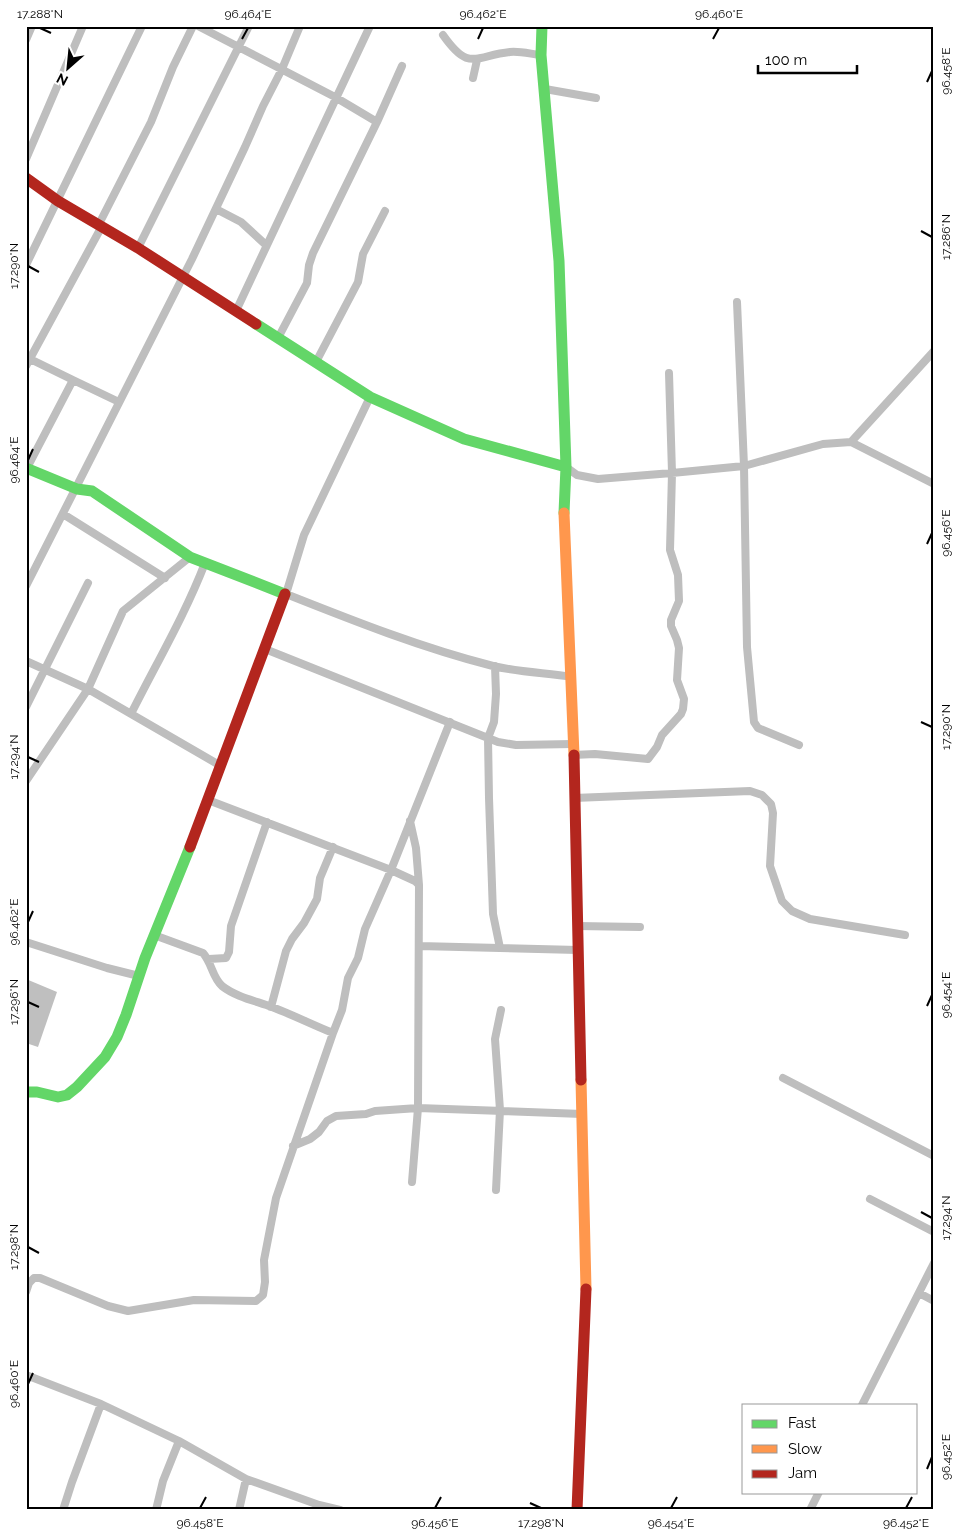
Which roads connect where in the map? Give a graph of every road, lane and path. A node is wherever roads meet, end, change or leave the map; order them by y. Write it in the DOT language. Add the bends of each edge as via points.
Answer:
graph roads {
  1 [pos="32,26"];
  2 [pos="83,26"];
  3 [pos="142,26"];
  4 [pos="194,26"];
  5 [pos="198,26"];
  6 [pos="249,26"];
  7 [pos="300,26"];
  8 [pos="370,26"];
  9 [pos="542,26"];
  10 [pos="443,35"];
  11 [pos="26,40"];
  12 [pos="239,47"];
  13 [pos="542,54"];
  14 [pos="477,60"];
  15 [pos="402,66"];
  16 [pos="282,69"];
  17 [pos="473,78"];
  18 [pos="545,89"];
  19 [pos="335,97"];
  20 [pos="596,98"];
  21 [pos="377,122"];
  22 [pos="26,159"];
  23 [pos="26,178"];
  24 [pos="58,201"];
  25 [pos="216,210"];
  26 [pos="385,211"];
  27 [pos="100,225"];
  28 [pos="266,245"];
  29 [pos="138,248"];
  30 [pos="26,265"];
  31 [pos="182,276"];
  32 [pos="737,302"];
  33 [pos="236,311"];
  34 [pos="278,338"];
  35 [pos="934,351"];
  36 [pos="27,360"];
  37 [pos="316,362"];
  38 [pos="669,373"];
  39 [pos="72,380"];
  40 [pos="370,396"];
  41 [pos="119,402"];
  42 [pos="851,442"];
  43 [pos="744,466"];
  44 [pos="566,467"];
  45 [pos="26,468"];
  46 [pos="672,474"];
  47 [pos="934,484"];
  48 [pos="76,489"];
  49 [pos="64,514"];
  50 [pos="190,557"];
  51 [pos="206,563"];
  52 [pos="165,578"];
  53 [pos="88,583"];
  54 [pos="26,586"];
  55 [pos="286,594"];
  56 [pos="266,649"];
  57 [pos="26,661"];
  58 [pos="494,666"];
  59 [pos="45,668"];
  60 [pos="572,677"];
  61 [pos="88,689"];
  62 [pos="26,707"];
  63 [pos="131,714"];
  64 [pos="450,722"];
  65 [pos="488,738"];
  66 [pos="799,745"];
  67 [pos="573,749"];
  68 [pos="221,766"];
  69 [pos="26,781"];
  70 [pos="574,798"];
  71 [pos="208,800"];
  72 [pos="410,821"];
  73 [pos="267,822"];
  74 [pos="332,847"];
  75 [pos="391,870"];
  76 [pos="419,885"];
  77 [pos="577,926"];
  78 [pos="640,927"];
  79 [pos="154,935"];
  80 [pos="905,935"];
  81 [pos="26,942"];
  82 [pos="419,946"];
  83 [pos="500,948"];
  84 [pos="578,950"];
  85 [pos="209,959"];
  86 [pos="139,976"];
  87 [pos="271,1007"];
  88 [pos="501,1010"];
  89 [pos="333,1033"];
  90 [pos="784,1078"];
  91 [pos="26,1092"];
  92 [pos="418,1108"];
  93 [pos="500,1110"];
  94 [pos="582,1114"];
  95 [pos="294,1146"];
  96 [pos="934,1156"];
  97 [pos="412,1182"];
  98 [pos="496,1190"];
  99 [pos="870,1199"];
  100 [pos="934,1232"];
  101 [pos="934,1263"];
  102 [pos="26,1292"];
  103 [pos="919,1293"];
  104 [pos="934,1301"];
  105 [pos="26,1375"];
  106 [pos="101,1404"];
  107 [pos="863,1404"];
  108 [pos="179,1441"];
  109 [pos="246,1479"];
  110 [pos="817,1494"];
  111 [pos="318,1508"];
  112 [pos="63,1510"];
  113 [pos="156,1510"];
  114 [pos="238,1510"];
  115 [pos="340,1510"];
  116 [pos="577,1510"];
  117 [pos="810,1510"];
  1 -- 11 [label="street"];
  2 -- 22 [label="street"];
  3 -- 24 [label="street"];
  4 -- 27 [label="street"];
  5 -- 12 [label="street"];
  6 -- 12 [label="street"];
  7 -- 16 [label="street"];
  8 -- 19 [label="street"];
  9 -- 13 [label="street"];
  10 -- 14 [label="street" via="462,57"];
  12 -- 16 [label="street"];
  12 -- 29 [label="street"];
  13 -- 14 [label="street" via="508,52"];
  13 -- 18 [label="street"];
  14 -- 17 [label="street"];
  15 -- 21 [label="street"];
  16 -- 19 [label="street"];
  16 -- 25 [label="street"];
  18 -- 20 [label="street"];
  18 -- 44 [label="street" via="559,261"];
  19 -- 21 [label="street"];
  19 -- 28 [label="street"];
  21 -- 34 [label="street" via="313,253 307,283"];
  23 -- 24 [label="street"];
  24 -- 27 [label="street"];
  24 -- 30 [label="street"];
  25 -- 28 [label="street" via="241,222"];
  25 -- 31 [label="street"];
  26 -- 37 [label="street" via="363,254 358,282"];
  27 -- 29 [label="street"];
  27 -- 36 [label="street"];
  28 -- 33 [label="street"];
  29 -- 31 [label="street"];
  31 -- 33 [label="street"];
  31 -- 41 [label="street"];
  32 -- 43 [label="street"];
  33 -- 34 [label="street"];
  34 -- 37 [label="street"];
  35 -- 42 [label="street"];
  36 -- 39 [label="street"];
  37 -- 40 [label="street"];
  38 -- 46 [label="street"];
  39 -- 41 [label="street"];
  39 -- 45 [label="street"];
  40 -- 44 [label="street" via="464,439"];
  40 -- 55 [label="street" via="304,535"];
  41 -- 48 [label="street"];
  42 -- 43 [label="street" via="823,444"];
  42 -- 47 [label="street"];
  43 -- 46 [label="street"];
  43 -- 66 [label="street" via="747,647 754,722 758,728"];
  44 -- 46 [label="street" via="577,475 598,479"];
  44 -- 60 [label="street" via="564,502"];
  45 -- 48 [label="street"];
  46 -- 67 [label="street" via="670,550 678,575 679,601 671,626 679,648 677,680 684,699 683,709 648,759"];
  48 -- 49 [label="street"];
  48 -- 50 [label="street" via="92,491"];
  49 -- 52 [label="street"];
  49 -- 54 [label="street"];
  50 -- 51 [label="street"];
  50 -- 52 [label="street"];
  51 -- 55 [label="street"];
  51 -- 63 [label="street" via="191,599"];
  52 -- 61 [label="street" via="123,611"];
  53 -- 59 [label="street"];
  55 -- 56 [label="street"];
  55 -- 58 [label="street" via="378,630"];
  56 -- 64 [label="street"];
  56 -- 68 [label="street"];
  57 -- 59 [label="street"];
  58 -- 60 [label="street"];
  58 -- 65 [label="street" via="494,722"];
  59 -- 61 [label="street"];
  59 -- 62 [label="street"];
  60 -- 67 [label="street"];
  61 -- 63 [label="street"];
  61 -- 69 [label="street"];
  63 -- 68 [label="street"];
  64 -- 65 [label="street"];
  64 -- 72 [label="street"];
  65 -- 67 [label="street" via="516,745"];
  65 -- 83 [label="street" via="493,914"];
  67 -- 70 [label="street"];
  68 -- 71 [label="street"];
  70 -- 77 [label="street"];
  70 -- 80 [label="street" via="750,791 771,804 770,866 782,901 792,911 810,919"];
  71 -- 73 [label="street"];
  71 -- 79 [label="street"];
  72 -- 75 [label="street"];
  72 -- 76 [label="street"];
  73 -- 74 [label="street"];
  73 -- 85 [label="street" via="231,926 229,952 226,958"];
  74 -- 75 [label="street"];
  74 -- 87 [label="street" via="320,878 317,899 286,951"];
  75 -- 76 [label="street"];
  75 -- 89 [label="street" via="365,929"];
  76 -- 82 [label="street"];
  77 -- 78 [label="street"];
  77 -- 84 [label="street"];
  79 -- 85 [label="street" via="203,953"];
  79 -- 86 [label="street"];
  81 -- 86 [label="street"];
  82 -- 83 [label="street"];
  82 -- 92 [label="street"];
  83 -- 84 [label="street"];
  84 -- 94 [label="street"];
  85 -- 87 [label="street" via="217,981 224,988"];
  86 -- 91 [label="street" via="117,1037 105,1057 77,1088 58,1097"];
  87 -- 89 [label="street"];
  88 -- 93 [label="street" via="495,1039"];
  89 -- 95 [label="street"];
  90 -- 96 [label="street"];
  92 -- 93 [label="street"];
  92 -- 95 [label="street" via="336,1116 319,1132"];
  92 -- 97 [label="street"];
  93 -- 94 [label="street"];
  93 -- 98 [label="street"];
  94 -- 116 [label="street" via="586,1283"];
  95 -- 102 [label="street" via="276,1198 264,1260 263,1295 256,1301 194,1300 128,1311 40,1278 34,1278"];
  99 -- 100 [label="street"];
  101 -- 103 [label="street"];
  103 -- 104 [label="street"];
  103 -- 107 [label="street"];
  105 -- 106 [label="street"];
  106 -- 108 [label="street"];
  106 -- 112 [label="street"];
  108 -- 109 [label="street"];
  108 -- 113 [label="street" via="163,1481"];
  109 -- 111 [label="street"];
  109 -- 114 [label="street"];
  110 -- 117 [label="street"];
  111 -- 115 [label="street"];
}
